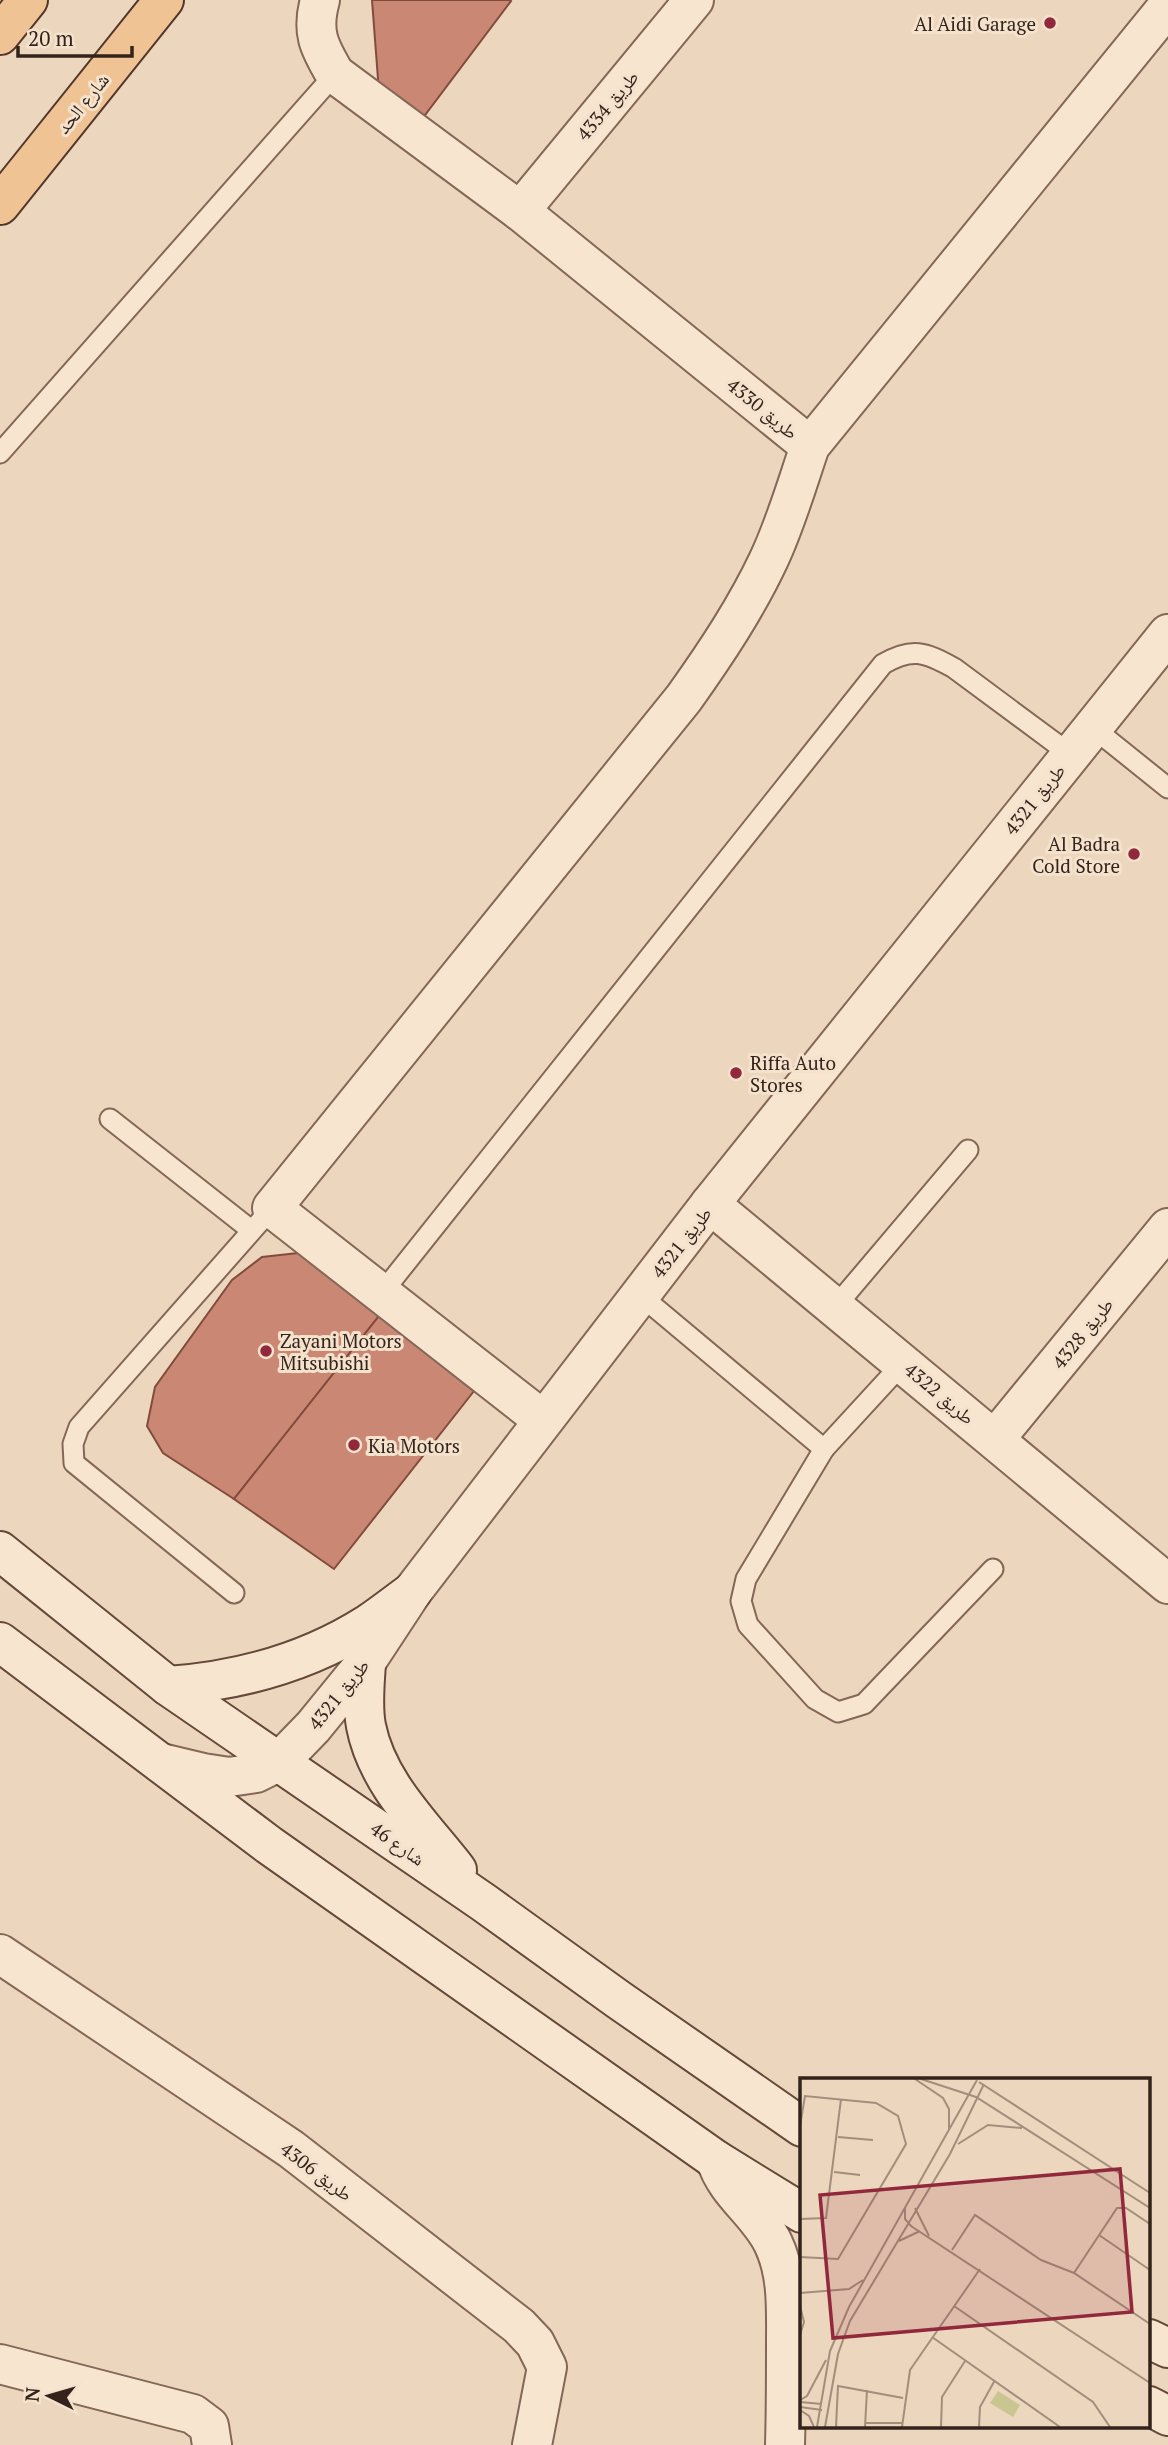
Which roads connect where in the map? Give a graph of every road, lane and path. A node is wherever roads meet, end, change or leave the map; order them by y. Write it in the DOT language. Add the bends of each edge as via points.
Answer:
graph roads {
  1 [pos="28,0"];
  2 [pos="164,0"];
  3 [pos="320,0"];
  4 [pos="694,0"];
  5 [pos="1168,6"];
  6 [pos="0,35"];
  7 [pos="335,74"];
  8 [pos="0,205"];
  9 [pos="520,211"];
  10 [pos="810,446"];
  11 [pos="0,453"];
  12 [pos="1168,634"];
  13 [pos="1081,741"];
  14 [pos="1168,788"];
  15 [pos="110,1119"];
  16 [pos="968,1150"];
  17 [pos="710,1204"];
  18 [pos="261,1219"];
  19 [pos="1168,1228"];
  20 [pos="381,1294"];
  21 [pos="640,1295"];
  22 [pos="835,1307"];
  23 [pos="903,1363"];
  24 [pos="543,1420"];
  25 [pos="995,1439"];
  26 [pos="824,1449"];
  27 [pos="0,1551"];
  28 [pos="992,1569"];
  29 [pos="1168,1584"];
  30 [pos="412,1592"];
  31 [pos="234,1593"];
  32 [pos="0,1642"];
  33 [pos="366,1662"];
  34 [pos="168,1686"];
  35 [pos="280,1761"];
  36 [pos="161,1763"];
  37 [pos="483,1902"];
  38 [pos="0,1954"];
  39 [pos="800,2126"];
  40 [pos="716,2160"];
  41 [pos="800,2212"];
  42 [pos="1150,2339"];
  43 [pos="1168,2348"];
  44 [pos="0,2364"];
  45 [pos="794,2373"];
  46 [pos="1150,2407"];
  47 [pos="1168,2416"];
  48 [pos="212,2445"];
  49 [pos="532,2445"];
  50 [pos="786,2445"];
  1 -- 6 [label="main road"];
  2 -- 8 [label="main road, شارع الحد"];
  3 -- 7 [label="street" via="315,19 319,47"];
  4 -- 9 [label="street, طريق 4334"];
  5 -- 10 [label="street, طريق 4330"];
  7 -- 9 [label="street, طريق 4330"];
  7 -- 11 [label="lane"];
  9 -- 10 [label="street, طريق 4330"];
  10 -- 18 [label="street" via="769,558 723,643 684,698"];
  12 -- 13 [label="street, طريق 4321"];
  13 -- 14 [label="lane"];
  13 -- 17 [label="street, طريق 4321"];
  13 -- 20 [label="lane" via="938,659 901,653 883,664"];
  15 -- 18 [label="lane"];
  16 -- 22 [label="lane"];
  17 -- 21 [label="street, طريق 4321"];
  17 -- 22 [label="street, طريق 4322"];
  18 -- 20 [label="street"];
  18 -- 31 [label="lane" via="79,1427 73,1444 74,1463"];
  19 -- 25 [label="street, طريق 4328"];
  20 -- 24 [label="street"];
  21 -- 24 [label="street, طريق 4321"];
  21 -- 26 [label="lane"];
  22 -- 23 [label="street, طريق 4322"];
  23 -- 25 [label="street, طريق 4322"];
  23 -- 26 [label="lane"];
  24 -- 30 [label="street, طريق 4321"];
  25 -- 29 [label="street, طريق 4322"];
  26 -- 28 [label="lane" via="746,1579 741,1601 748,1625 815,1699 838,1712 864,1704"];
  27 -- 34 [label="street, شارع 46"];
  30 -- 33 [label="street, طريق 4321"];
  30 -- 34 [label="street" via="368,1624 321,1649 237,1678"];
  32 -- 36 [label="street"];
  33 -- 35 [label="street, طريق 4321"];
  33 -- 37 [label="street" via="366,1727 381,1771"];
  34 -- 35 [label="street, شارع 46"];
  35 -- 36 [label="street, طريق 4321" via="256,1773 229,1777"];
  35 -- 37 [label="street, شارع 46"];
  36 -- 40 [label="street" via="269,1845"];
  37 -- 39 [label="street, شارع 46"];
  38 -- 49 [label="street, طريق 4306" via="291,2149 519,2326 535,2343 547,2367"];
  40 -- 41 [label="street"];
  40 -- 45 [label="street" via="720,2174 762,2223 782,2264"];
  42 -- 43 [label="street"];
  44 -- 48 [label="street" via="193,2414 209,2426"];
  45 -- 50 [label="street"];
  46 -- 47 [label="street"];
}
